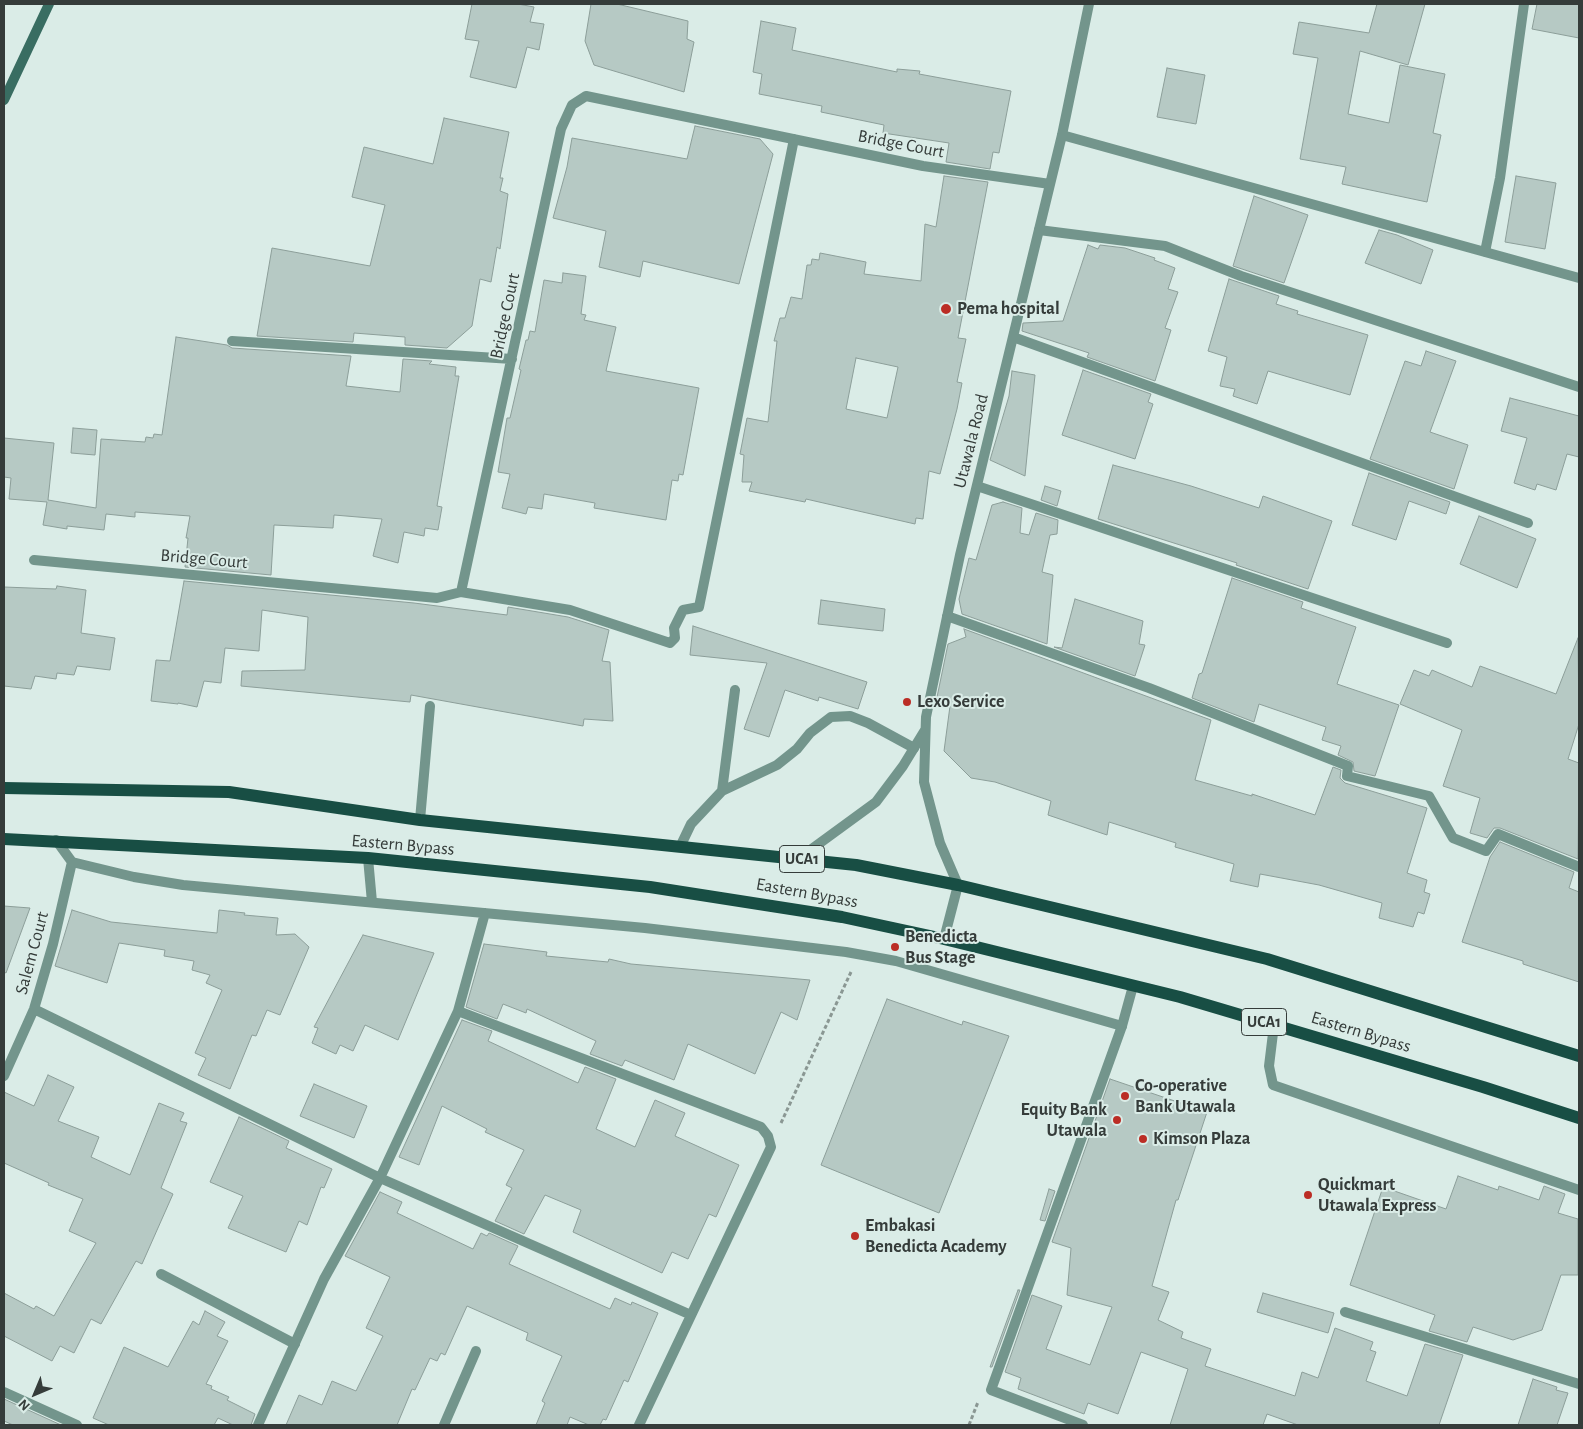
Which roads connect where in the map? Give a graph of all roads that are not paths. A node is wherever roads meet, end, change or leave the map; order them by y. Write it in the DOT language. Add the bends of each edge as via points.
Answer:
graph roads {
  1 [pos="49,4"];
  2 [pos="1089,4"];
  3 [pos="1524,4"];
  4 [pos="4,100"];
  5 [pos="1062,135"];
  6 [pos="794,139"];
  7 [pos="1050,184"];
  8 [pos="1039,230"];
  9 [pos="1485,252"];
  10 [pos="1579,278"];
  11 [pos="1013,337"];
  12 [pos="232,341"];
  13 [pos="512,359"];
  14 [pos="1579,387"];
  15 [pos="977,486"];
  16 [pos="1528,523"];
  17 [pos="34,560"];
  18 [pos="461,592"];
  19 [pos="947,616"];
  20 [pos="1447,643"];
  21 [pos="736,690"];
  22 [pos="430,706"];
  23 [pos="925,729"];
  24 [pos="914,748"];
  25 [pos="4,788"];
  26 [pos="722,791"];
  27 [pos="420,820"];
  28 [pos="4,838"];
  29 [pos="56,840"];
  30 [pos="680,847"];
  31 [pos="368,858"];
  32 [pos="798,859"];
  33 [pos="72,862"];
  34 [pos="1579,867"];
  35 [pos="958,884"];
  36 [pos="372,902"];
  37 [pos="485,913"];
  38 [pos="944,939"];
  39 [pos="1133,986"];
  40 [pos="34,1009"];
  41 [pos="458,1011"];
  42 [pos="1274,1025"];
  43 [pos="1122,1026"];
  44 [pos="1579,1056"];
  45 [pos="4,1076"];
  46 [pos="1579,1118"];
  47 [pos="380,1178"];
  48 [pos="1579,1190"];
  49 [pos="161,1274"];
  50 [pos="1345,1312"];
  51 [pos="691,1315"];
  52 [pos="295,1344"];
  53 [pos="476,1351"];
  54 [pos="1579,1384"];
  55 [pos="4,1392"];
  56 [pos="77,1425"];
  57 [pos="258,1425"];
  58 [pos="444,1425"];
  59 [pos="638,1425"];
  60 [pos="1084,1425"];
  1 -- 4 [label="street"];
  2 -- 5 [label="street, Utawala Road"];
  3 -- 9 [label="street" via="1500,178"];
  5 -- 7 [label="street, Utawala Road"];
  5 -- 9 [label="street"];
  6 -- 7 [label="street, Bridge Court" via="922,166"];
  6 -- 13 [label="street, Bridge Court" via="586,96 572,105 562,129"];
  6 -- 18 [label="street" via="699,607 683,610 674,628 675,638 670,643 570,610"];
  7 -- 8 [label="street, Utawala Road"];
  8 -- 11 [label="street, Utawala Road"];
  8 -- 14 [label="street" via="1165,246 1241,276"];
  9 -- 10 [label="street"];
  11 -- 15 [label="street, Utawala Road"];
  11 -- 16 [label="street"];
  12 -- 13 [label="street"];
  13 -- 18 [label="street, Bridge Court"];
  15 -- 19 [label="street, Utawala Road"];
  15 -- 20 [label="street"];
  17 -- 18 [label="street, Bridge Court" via="437,598"];
  19 -- 23 [label="street, Utawala Road"];
  19 -- 34 [label="street" via="1149,688 1339,762 1348,766 1347,776 1430,796 1453,838 1486,851 1498,834"];
  21 -- 26 [label="street"];
  22 -- 27 [label="street"];
  23 -- 24 [label="street"];
  23 -- 35 [label="street, Utawala Road" via="924,782 940,843"];
  24 -- 26 [label="street" via="850,716 831,717 778,765"];
  24 -- 32 [label="street" via="876,802"];
  25 -- 27 [label="main road, Eastern Bypass / UCA1" via="229,792"];
  26 -- 30 [label="street" via="691,824"];
  27 -- 30 [label="main road, Eastern Bypass / UCA1"];
  28 -- 29 [label="main road, Eastern Bypass / UCA1"];
  29 -- 31 [label="main road, Eastern Bypass / UCA1"];
  29 -- 33 [label="street"];
  30 -- 32 [label="main road, Eastern Bypass / UCA1"];
  31 -- 36 [label="street"];
  31 -- 38 [label="main road, Eastern Bypass / UCA1" via="729,898 842,917"];
  32 -- 35 [label="main road, Eastern Bypass / UCA1" via="856,865"];
  33 -- 36 [label="street" via="183,885"];
  33 -- 40 [label="street, Salem Court"];
  35 -- 38 [label="street"];
  35 -- 44 [label="main road, Eastern Bypass / UCA1" via="1266,959"];
  36 -- 37 [label="street"];
  37 -- 41 [label="street"];
  37 -- 43 [label="street" via="645,928 859,954 896,961"];
  38 -- 39 [label="main road, Eastern Bypass / UCA1"];
  39 -- 42 [label="main road, Eastern Bypass / UCA1"];
  39 -- 43 [label="street"];
  40 -- 45 [label="street, Salem Court"];
  40 -- 47 [label="street"];
  41 -- 47 [label="street"];
  41 -- 51 [label="street" via="760,1127 768,1136 771,1147"];
  42 -- 46 [label="main road, Eastern Bypass / UCA1"];
  42 -- 48 [label="street" via="1269,1066 1273,1085"];
  43 -- 60 [label="street" via="991,1390"];
  47 -- 51 [label="street"];
  47 -- 52 [label="street" via="324,1279"];
  49 -- 52 [label="street"];
  50 -- 54 [label="street"];
  51 -- 59 [label="street"];
  52 -- 57 [label="street"];
  53 -- 58 [label="street"];
  55 -- 56 [label="street"];
}
